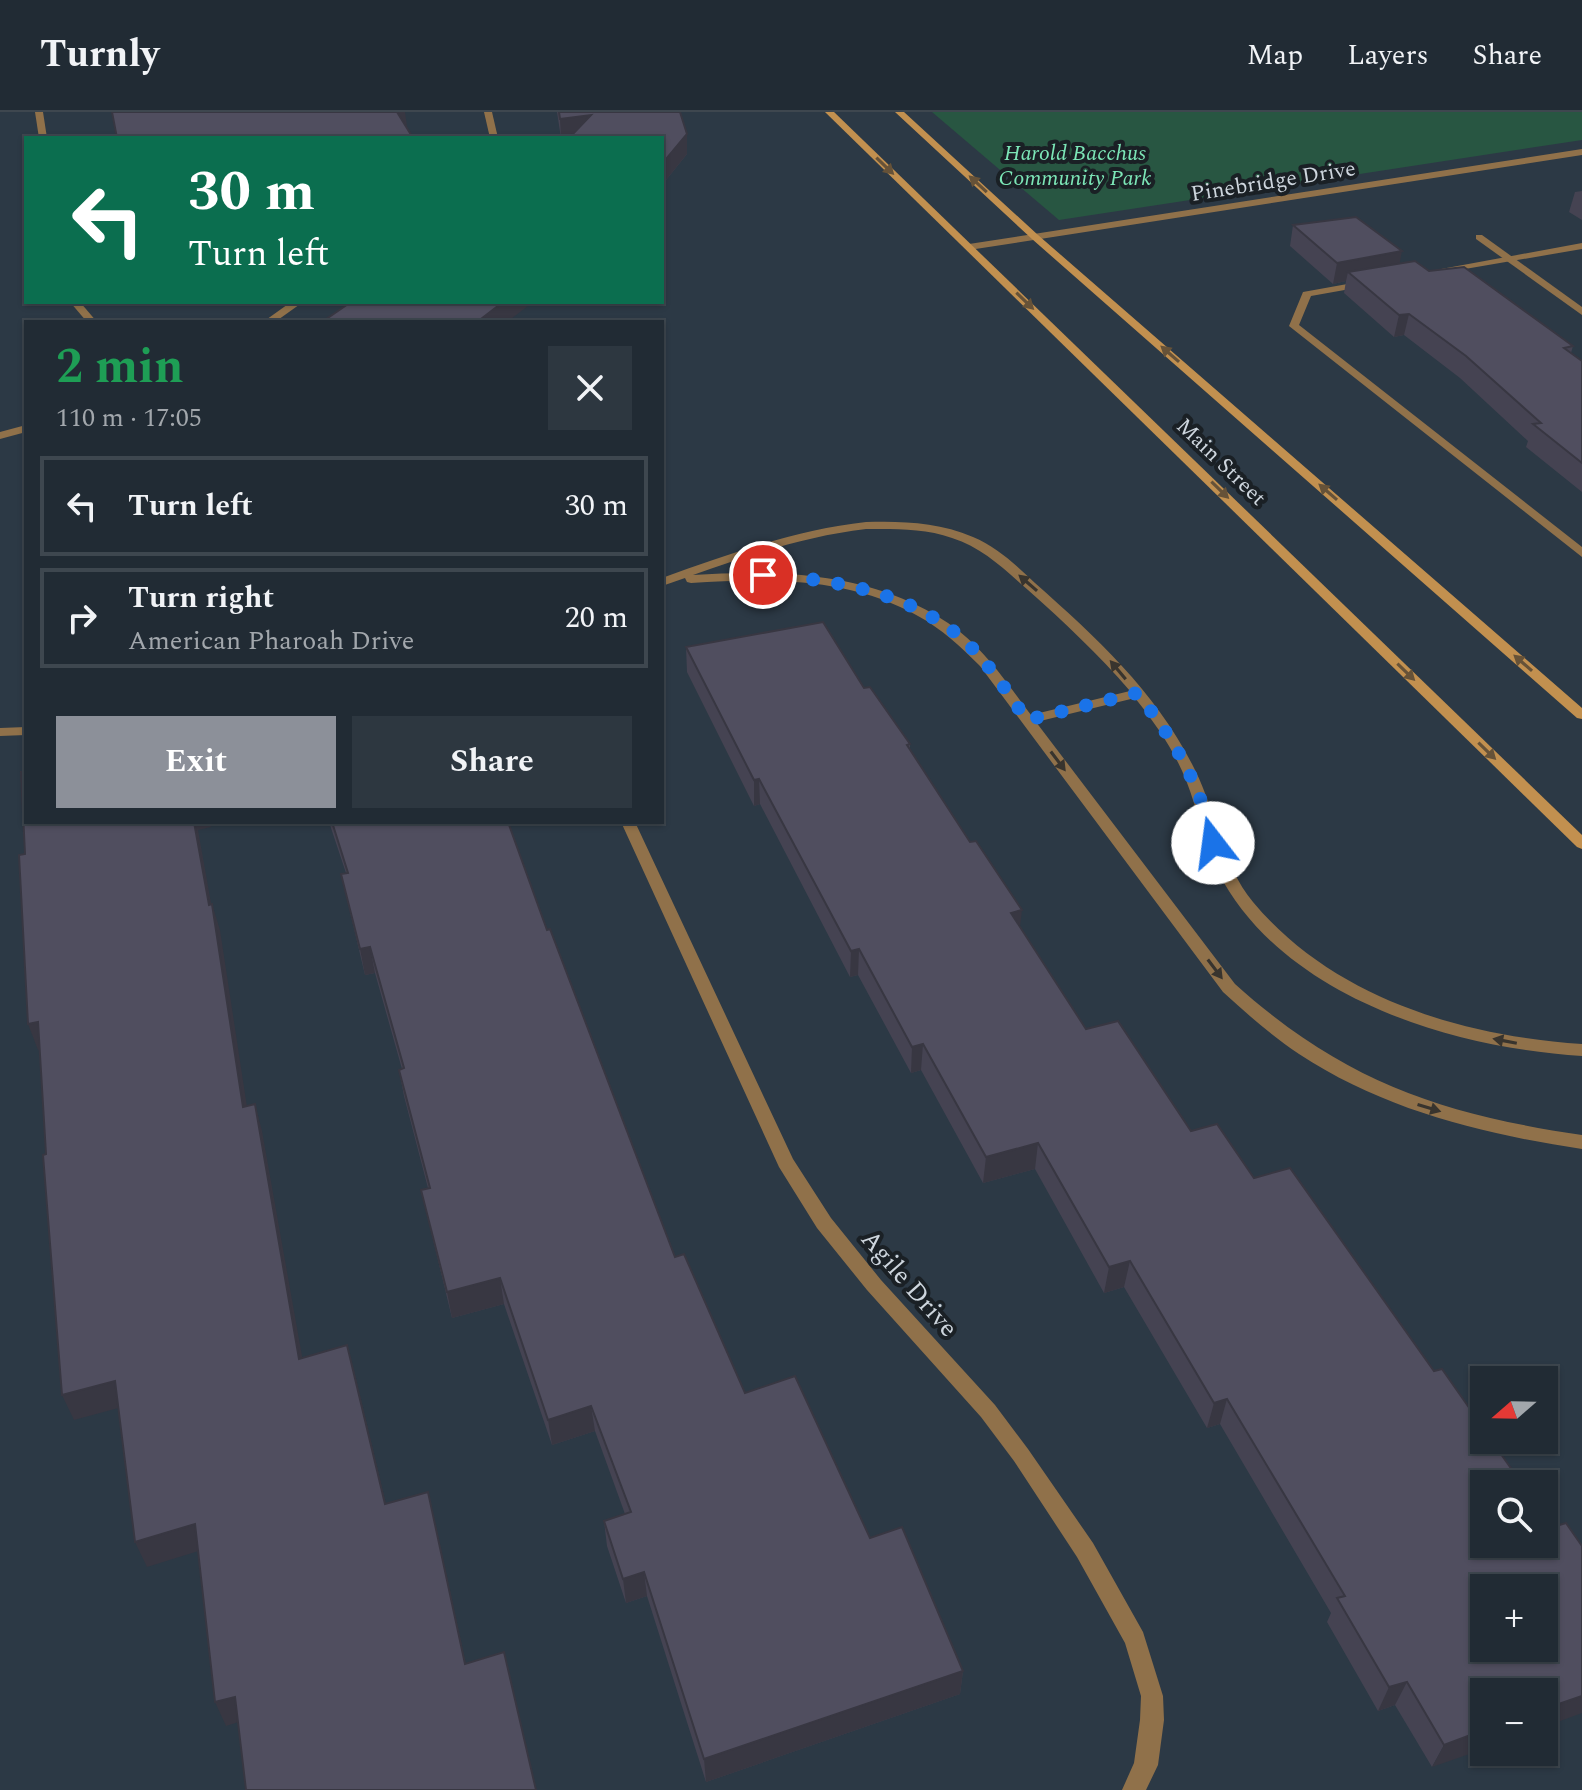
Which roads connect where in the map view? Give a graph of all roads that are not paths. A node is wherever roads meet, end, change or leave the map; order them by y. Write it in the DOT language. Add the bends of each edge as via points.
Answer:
graph roads {
  1 [pos="39,112"];
  2 [pos="488,112"];
  3 [pos="829,112"];
  4 [pos="899,112"];
  5 [pos="43,136"];
  6 [pos="494,136"];
  7 [pos="1582,152"];
  8 [pos="1035,237"];
  9 [pos="1479,237"];
  10 [pos="1582,246"];
  11 [pos="969,247"];
  12 [pos="1507,258"];
  13 [pos="1415,275"];
  14 [pos="1384,280"];
  15 [pos="77,304"];
  16 [pos="295,304"];
  17 [pos="1582,312"];
  18 [pos="90,320"];
  19 [pos="271,320"];
  20 [pos="24,429"];
  21 [pos="0,436"];
  22 [pos="1582,553"];
  23 [pos="664,581"];
  24 [pos="664,582"];
  25 [pos="1137,693"];
  26 [pos="1582,715"];
  27 [pos="1027,720"];
  28 [pos="24,731"];
  29 [pos="0,732"];
  30 [pos="629,824"];
  31 [pos="1582,844"];
  32 [pos="1582,1050"];
  33 [pos="1582,1142"];
  34 [pos="1134,1790"];
  1 -- 5 [label="street"];
  2 -- 6 [label="street"];
  3 -- 11 [label="main road, Main Street, one-way"];
  8 -- 4 [label="main road, Main Street, one-way"];
  7 -- 8 [label="street, Pinebridge Drive"];
  8 -- 11 [label="street, Pinebridge Drive"];
  26 -- 8 [label="main road, Main Street, one-way"];
  9 -- 12 [label="street"];
  10 -- 12 [label="street"];
  11 -- 31 [label="main road, Main Street, one-way"];
  12 -- 13 [label="street"];
  12 -- 17 [label="street"];
  14 -- 22 [label="street" via="1307,294 1294,326"];
  15 -- 18 [label="street"];
  16 -- 19 [label="street"];
  20 -- 21 [label="street"];
  25 -- 23 [label="street, one-way" via="1087,633 1000,558 948,532 876,525 805,536"];
  24 -- 27 [label="street, one-way" via="792,576 898,601 935,619 971,647"];
  25 -- 27 [label="street"];
  32 -- 25 [label="street, one-way" via="1532,1046 1435,1024 1395,1009 1304,959 1236,890 1186,764"];
  27 -- 33 [label="street, one-way" via="1229,988 1271,1027 1345,1074 1417,1105 1481,1125"];
  28 -- 29 [label="street"];
  30 -- 34 [label="street, Agile Drive" via="785,1162 834,1236 1005,1433 1116,1603 1140,1651 1152,1696 1146,1765"];
}
